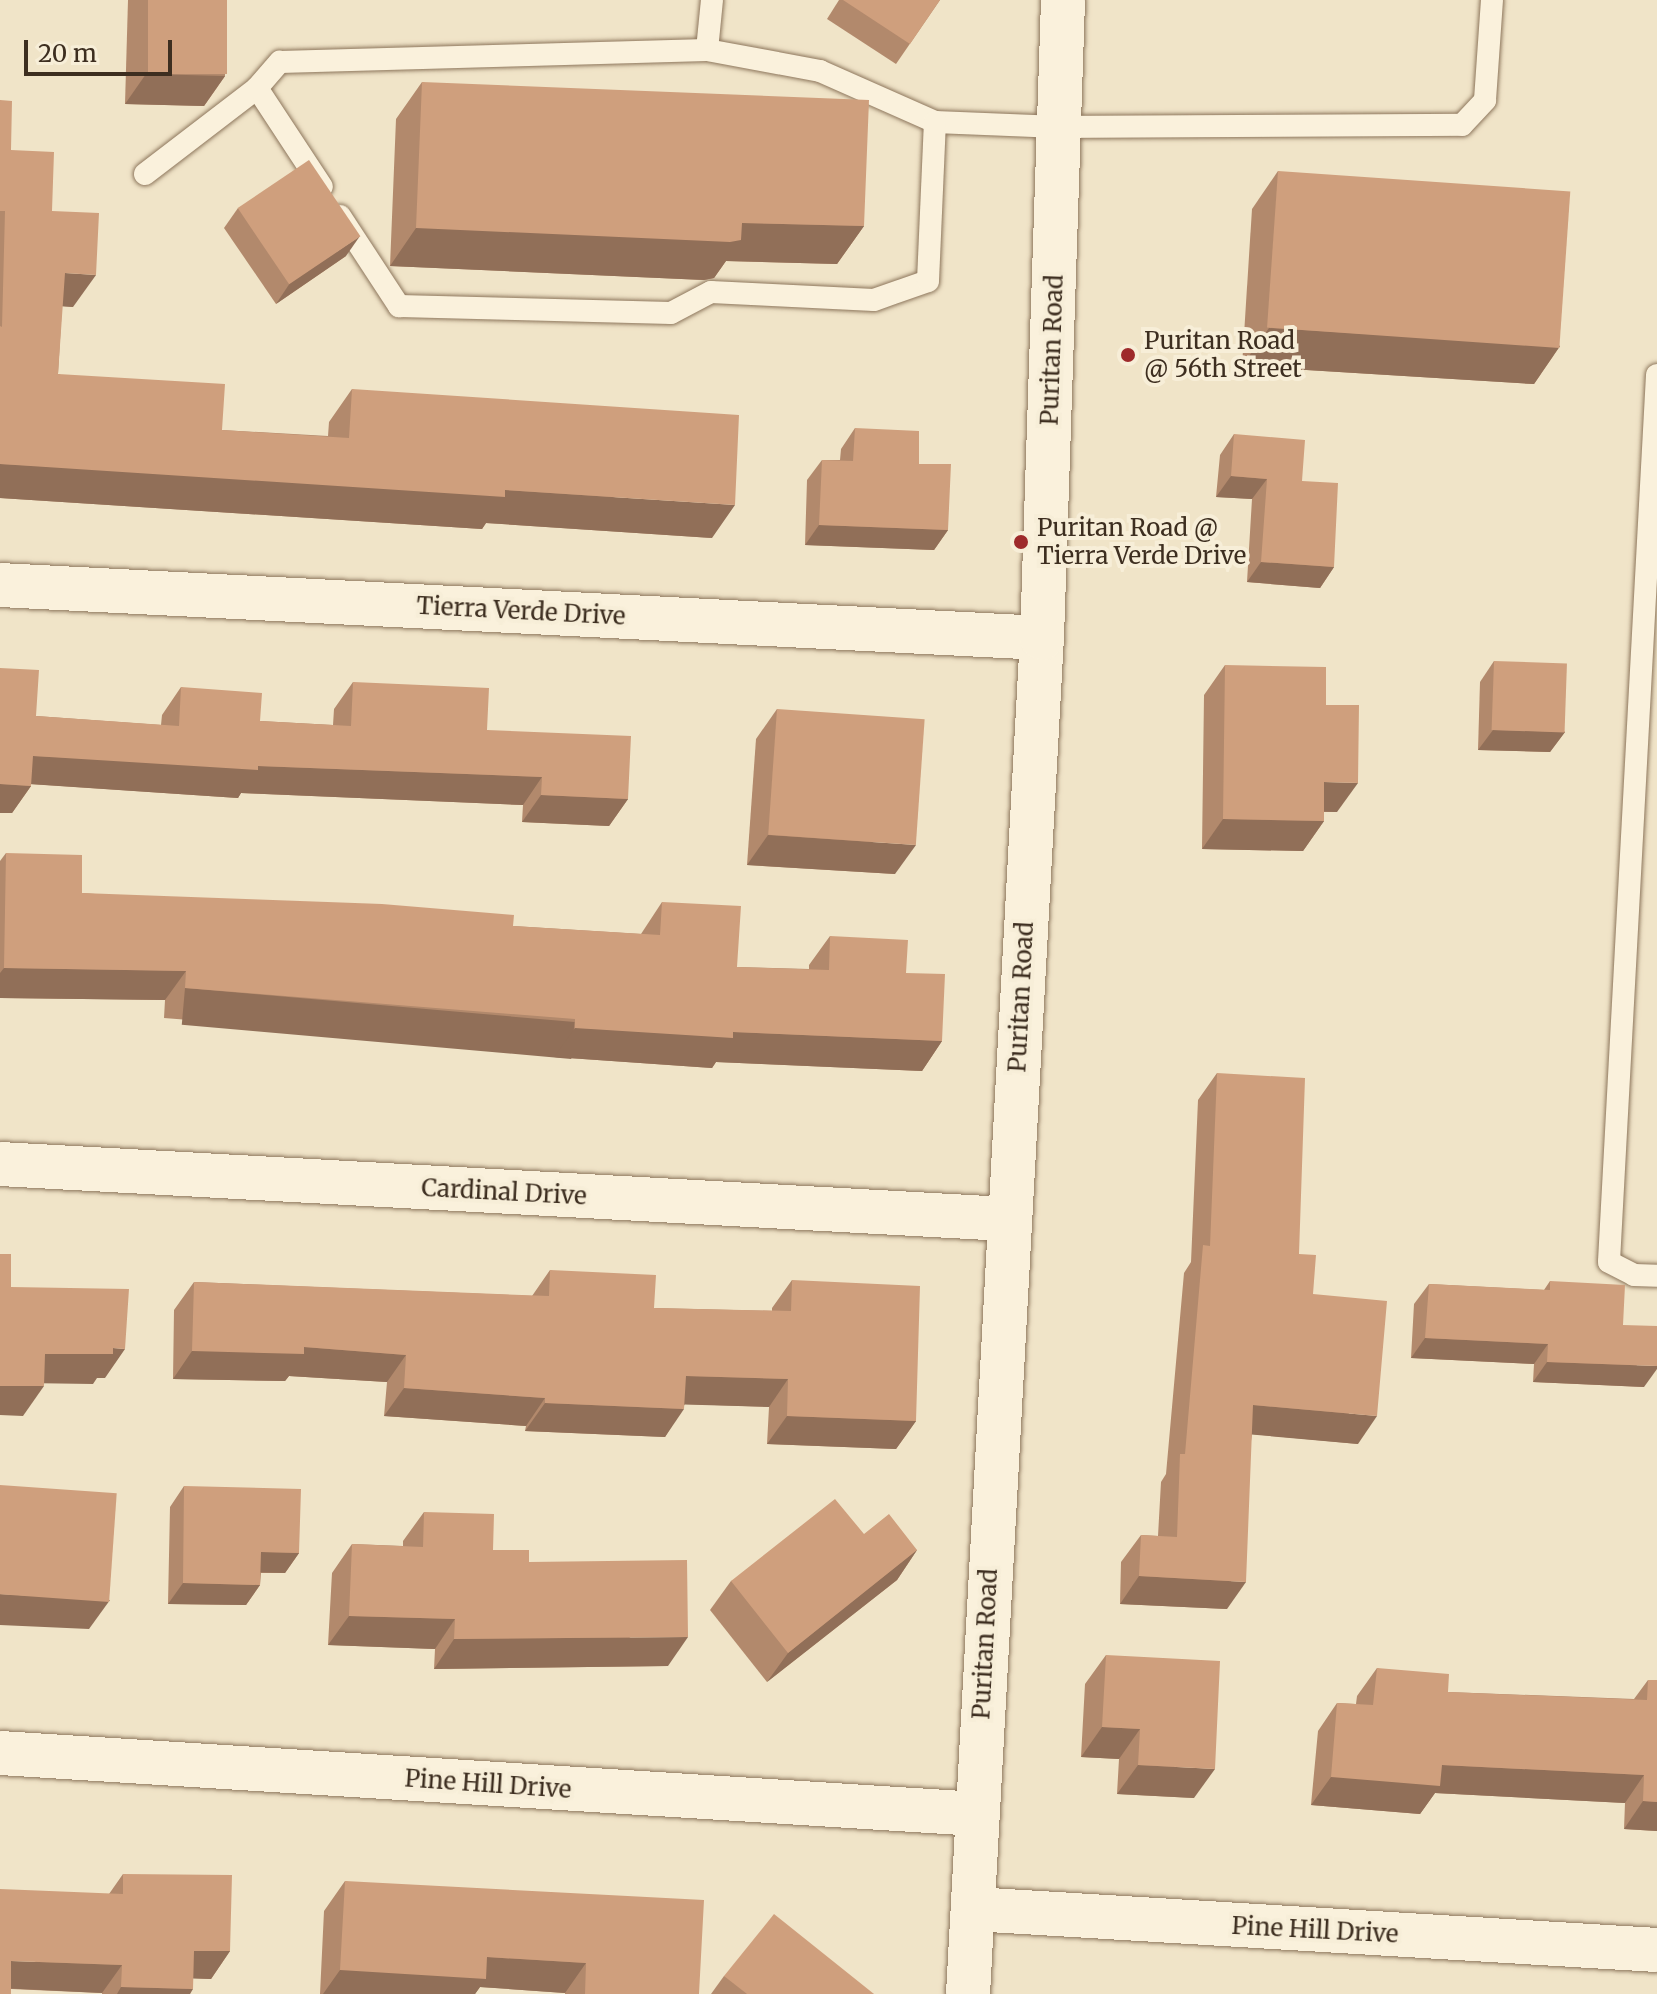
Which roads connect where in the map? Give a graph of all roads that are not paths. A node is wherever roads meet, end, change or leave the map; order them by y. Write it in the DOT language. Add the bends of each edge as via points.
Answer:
graph roads {
  1 [pos="712,0"];
  2 [pos="1063,0"];
  3 [pos="1492,0"];
  4 [pos="707,50"];
  5 [pos="257,88"];
  6 [pos="935,122"];
  7 [pos="1059,127"];
  8 [pos="145,174"];
  9 [pos="1657,375"];
  10 [pos="0,585"];
  11 [pos="1042,638"];
  12 [pos="0,1164"];
  13 [pos="1007,1219"];
  14 [pos="1657,1276"];
  15 [pos="0,1753"];
  16 [pos="977,1814"];
  17 [pos="973,1909"];
  18 [pos="1657,1950"];
  19 [pos="968,1994"];
  1 -- 4 [label="lane"];
  2 -- 7 [label="street, Puritan Road"];
  3 -- 7 [label="lane" via="1485,100 1462,125"];
  4 -- 5 [label="lane" via="280,62"];
  4 -- 6 [label="lane" via="820,71"];
  5 -- 6 [label="lane" via="399,306 671,313 711,292 874,300 928,281"];
  5 -- 8 [label="lane"];
  6 -- 7 [label="lane"];
  7 -- 11 [label="street, Puritan Road"];
  9 -- 14 [label="lane" via="1609,1262 1634,1275"];
  10 -- 11 [label="street, Tierra Verde Drive"];
  11 -- 13 [label="street, Puritan Road"];
  12 -- 13 [label="street, Cardinal Drive"];
  13 -- 16 [label="street, Puritan Road"];
  15 -- 16 [label="street, Pine Hill Drive"];
  16 -- 17 [label="street, Puritan Road"];
  17 -- 18 [label="street, Pine Hill Drive"];
  17 -- 19 [label="street, Puritan Road"];
}
